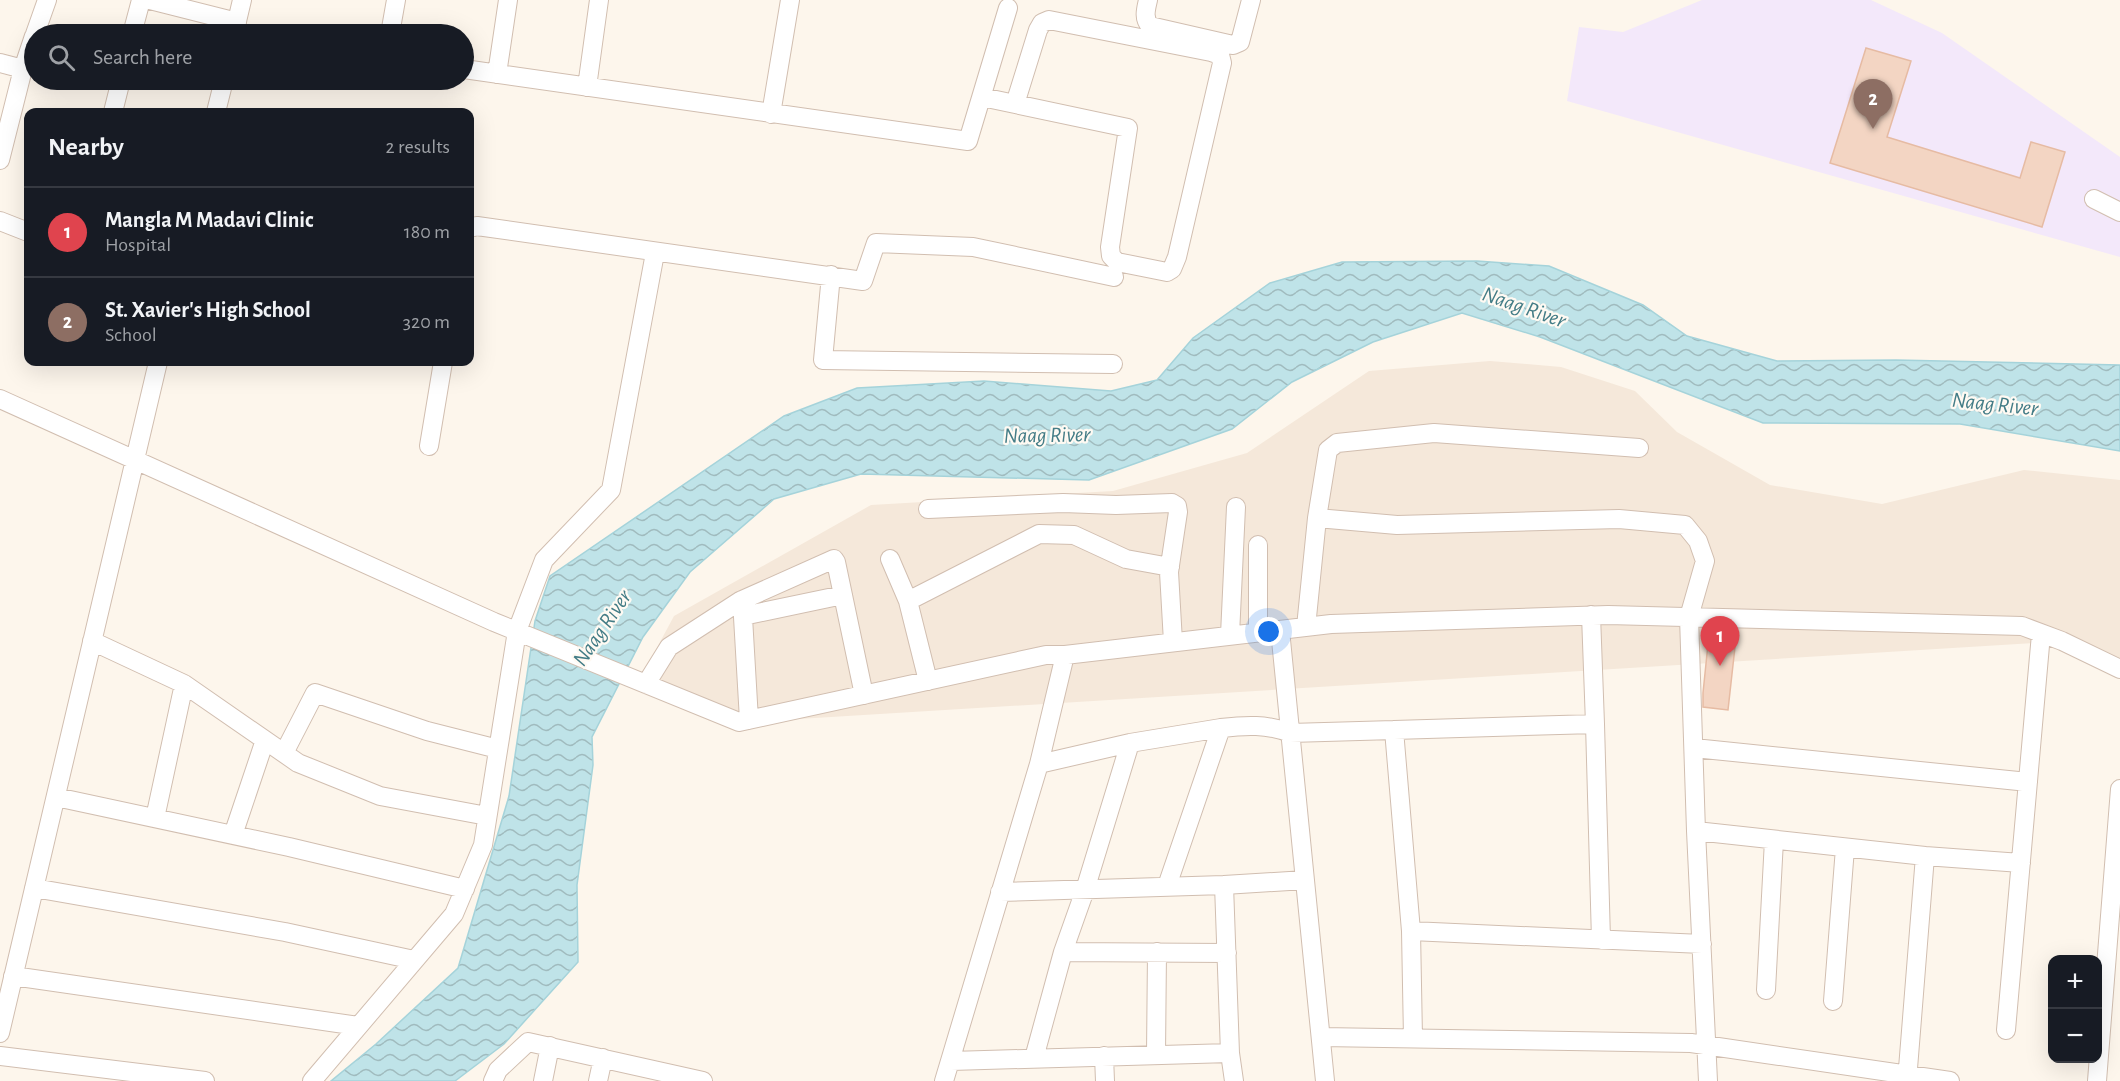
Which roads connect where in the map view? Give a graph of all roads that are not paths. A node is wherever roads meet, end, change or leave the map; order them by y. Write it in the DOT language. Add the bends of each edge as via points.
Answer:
graph roads {
  1 [pos="47,0"];
  2 [pos="141,0"];
  3 [pos="150,0"];
  4 [pos="242,0"];
  5 [pos="396,0"];
  6 [pos="508,0"];
  7 [pos="599,0"];
  8 [pos="790,0"];
  9 [pos="1148,0"];
  10 [pos="1251,0"];
  11 [pos="1008,8"];
  12 [pos="39,24"];
  13 [pos="135,24"];
  14 [pos="224,24"];
  15 [pos="237,24"];
  16 [pos="392,24"];
  17 [pos="0,63"];
  18 [pos="24,66"];
  19 [pos="23,69"];
  20 [pos="474,71"];
  21 [pos="497,74"];
  22 [pos="587,87"];
  23 [pos="118,90"];
  24 [pos="222,90"];
  25 [pos="982,97"];
  26 [pos="1015,104"];
  27 [pos="113,108"];
  28 [pos="217,108"];
  29 [pos="771,114"];
  30 [pos="0,160"];
  31 [pos="2094,199"];
  32 [pos="2120,212"];
  33 [pos="0,221"];
  34 [pos="474,227"];
  35 [pos="24,230"];
  36 [pos="656,253"];
  37 [pos="831,275"];
  38 [pos="1114,277"];
  39 [pos="1113,364"];
  40 [pos="157,366"];
  41 [pos="442,366"];
  42 [pos="0,399"];
  43 [pos="429,446"];
  44 [pos="1639,448"];
  45 [pos="135,460"];
  46 [pos="1236,507"];
  47 [pos="928,509"];
  48 [pos="1317,518"];
  49 [pos="1258,545"];
  50 [pos="890,559"];
  51 [pos="1170,567"];
  52 [pos="843,596"];
  53 [pos="908,601"];
  54 [pos="743,608"];
  55 [pos="1591,615"];
  56 [pos="1689,617"];
  57 [pos="1306,627"];
  58 [pos="1280,630"];
  59 [pos="517,632"];
  60 [pos="1258,632"];
  61 [pos="2041,634"];
  62 [pos="1230,635"];
  63 [pos="92,641"];
  64 [pos="1173,642"];
  65 [pos="1065,655"];
  66 [pos="2120,669"];
  67 [pos="928,681"];
  68 [pos="642,683"];
  69 [pos="184,684"];
  70 [pos="864,695"];
  71 [pos="749,720"];
  72 [pos="1595,724"];
  73 [pos="1221,728"];
  74 [pos="1394,730"];
  75 [pos="1290,733"];
  76 [pos="265,740"];
  77 [pos="1130,743"];
  78 [pos="1694,748"];
  79 [pos="498,749"];
  80 [pos="284,753"];
  81 [pos="1039,764"];
  82 [pos="2028,782"];
  83 [pos="2120,789"];
  84 [pos="56,796"];
  85 [pos="487,816"];
  86 [pos="155,818"];
  87 [pos="1696,831"];
  88 [pos="233,835"];
  89 [pos="1774,840"];
  90 [pos="1845,848"];
  91 [pos="1925,856"];
  92 [pos="2021,863"];
  93 [pos="1305,880"];
  94 [pos="1224,885"];
  95 [pos="1167,886"];
  96 [pos="34,888"];
  97 [pos="465,889"];
  98 [pos="1086,890"];
  99 [pos="1000,892"];
  100 [pos="1411,931"];
  101 [pos="1601,940"];
  102 [pos="1702,944"];
  103 [pos="1063,952"];
  104 [pos="1157,952"];
  105 [pos="1227,953"];
  106 [pos="414,960"];
  107 [pos="13,976"];
  108 [pos="1766,990"];
  109 [pos="1833,1001"];
  110 [pos="357,1026"];
  111 [pos="2006,1030"];
  112 [pos="0,1033"];
  113 [pos="1321,1036"];
  114 [pos="1413,1038"];
  115 [pos="1706,1045"];
  116 [pos="549,1046"];
  117 [pos="1230,1053"];
  118 [pos="1156,1054"];
  119 [pos="0,1056"];
  120 [pos="1104,1056"];
  121 [pos="603,1058"];
  122 [pos="1034,1058"];
  123 [pos="951,1061"];
  124 [pos="652,1075"];
  125 [pos="1908,1078"];
  126 [pos="206,1081"];
  127 [pos="312,1081"];
  128 [pos="493,1081"];
  129 [pos="543,1081"];
  130 [pos="598,1081"];
  131 [pos="699,1081"];
  132 [pos="944,1081"];
  133 [pos="1105,1081"];
  134 [pos="1234,1081"];
  135 [pos="1325,1081"];
  136 [pos="1708,1081"];
  137 [pos="1950,1081"];
  138 [pos="2097,1081"];
  1 -- 12 [label="street"];
  2 -- 13 [label="street"];
  3 -- 14 [label="street"];
  4 -- 15 [label="street"];
  5 -- 16 [label="street"];
  6 -- 21 [label="street"];
  7 -- 22 [label="street"];
  8 -- 29 [label="street"];
  9 -- 10 [label="street" via="1145,16 1150,26 1233,45 1240,42"];
  11 -- 25 [label="street"];
  17 -- 19 [label="street"];
  18 -- 19 [label="street"];
  19 -- 30 [label="street"];
  20 -- 21 [label="street"];
  21 -- 22 [label="street"];
  22 -- 29 [label="street"];
  23 -- 27 [label="street"];
  24 -- 28 [label="street"];
  25 -- 26 [label="street"];
  25 -- 29 [label="street" via="968,141"];
  26 -- 26 [label="street" via="1128,128 1111,256 1117,262 1167,273 1172,269 1222,63 1220,55 1049,20 1038,30"];
  31 -- 32 [label="street"];
  33 -- 35 [label="street"];
  34 -- 36 [label="street"];
  36 -- 37 [label="street"];
  36 -- 59 [label="street" via="611,490 544,560"];
  37 -- 38 [label="street" via="863,281 876,243 973,247"];
  37 -- 39 [label="street" via="823,360"];
  40 -- 45 [label="street"];
  41 -- 43 [label="street"];
  42 -- 45 [label="street"];
  44 -- 48 [label="street" via="1434,433 1337,443 1328,450"];
  45 -- 59 [label="street"];
  45 -- 63 [label="street"];
  46 -- 62 [label="street"];
  47 -- 51 [label="street" via="1172,503 1178,512"];
  48 -- 56 [label="street" via="1397,525 1619,519 1685,525 1698,541 1705,561"];
  48 -- 57 [label="street"];
  49 -- 60 [label="street"];
  50 -- 53 [label="street"];
  51 -- 53 [label="street" via="1126,559 1074,535 1039,534"];
  51 -- 64 [label="street"];
  52 -- 54 [label="street"];
  52 -- 54 [label="street" via="834,559"];
  52 -- 70 [label="street"];
  53 -- 67 [label="street"];
  54 -- 68 [label="street" via="669,647"];
  54 -- 71 [label="street"];
  55 -- 56 [label="street"];
  55 -- 57 [label="street"];
  55 -- 72 [label="street"];
  56 -- 61 [label="street" via="2022,626"];
  56 -- 78 [label="street"];
  57 -- 58 [label="street"];
  58 -- 60 [label="street"];
  58 -- 75 [label="street"];
  59 -- 68 [label="street"];
  59 -- 79 [label="street"];
  60 -- 62 [label="street"];
  61 -- 66 [label="street"];
  61 -- 82 [label="street"];
  62 -- 64 [label="street"];
  63 -- 69 [label="street"];
  63 -- 84 [label="street"];
  64 -- 65 [label="street"];
  65 -- 67 [label="street"];
  65 -- 81 [label="street"];
  67 -- 70 [label="street"];
  68 -- 71 [label="street" via="739,722"];
  69 -- 76 [label="street"];
  69 -- 86 [label="street"];
  70 -- 71 [label="street"];
  72 -- 74 [label="street"];
  72 -- 101 [label="street"];
  73 -- 75 [label="street" via="1252,725"];
  73 -- 77 [label="street"];
  73 -- 95 [label="street"];
  74 -- 75 [label="street"];
  74 -- 100 [label="street"];
  75 -- 93 [label="street"];
  76 -- 80 [label="street"];
  76 -- 88 [label="street"];
  77 -- 81 [label="street"];
  77 -- 98 [label="street"];
  78 -- 82 [label="street"];
  78 -- 87 [label="street"];
  79 -- 80 [label="street" via="427,731 315,693"];
  79 -- 85 [label="street"];
  80 -- 85 [label="street" via="298,763 380,796"];
  81 -- 99 [label="street"];
  82 -- 92 [label="street"];
  83 -- 138 [label="street"];
  84 -- 86 [label="street"];
  84 -- 96 [label="street"];
  85 -- 97 [label="street" via="483,845"];
  86 -- 88 [label="street"];
  87 -- 89 [label="street"];
  87 -- 102 [label="street"];
  88 -- 97 [label="street"];
  89 -- 90 [label="street"];
  89 -- 108 [label="street"];
  90 -- 91 [label="street"];
  90 -- 109 [label="street"];
  91 -- 92 [label="street"];
  91 -- 125 [label="street"];
  92 -- 111 [label="street"];
  93 -- 94 [label="street"];
  93 -- 113 [label="street"];
  94 -- 95 [label="street"];
  94 -- 105 [label="street"];
  95 -- 98 [label="street"];
  96 -- 106 [label="street" via="285,932"];
  96 -- 107 [label="street"];
  97 -- 106 [label="street" via="454,914"];
  98 -- 99 [label="street"];
  98 -- 103 [label="street"];
  99 -- 123 [label="street"];
  100 -- 101 [label="street"];
  100 -- 114 [label="street"];
  101 -- 102 [label="street"];
  102 -- 115 [label="street"];
  103 -- 104 [label="street"];
  103 -- 122 [label="street"];
  104 -- 105 [label="street"];
  104 -- 118 [label="street"];
  105 -- 117 [label="street"];
  106 -- 110 [label="street"];
  107 -- 110 [label="street"];
  107 -- 112 [label="street"];
  110 -- 127 [label="street"];
  113 -- 114 [label="street"];
  113 -- 135 [label="street"];
  114 -- 115 [label="street"];
  115 -- 125 [label="street"];
  115 -- 136 [label="street"];
  116 -- 121 [label="street"];
  116 -- 128 [label="street" via="528,1042 498,1070"];
  116 -- 129 [label="street"];
  117 -- 118 [label="street"];
  117 -- 134 [label="street"];
  118 -- 120 [label="street"];
  119 -- 126 [label="street"];
  120 -- 122 [label="street"];
  120 -- 133 [label="street"];
  121 -- 124 [label="street"];
  121 -- 130 [label="street"];
  122 -- 123 [label="street"];
  123 -- 132 [label="street"];
  124 -- 131 [label="street"];
  125 -- 137 [label="street"];
}
